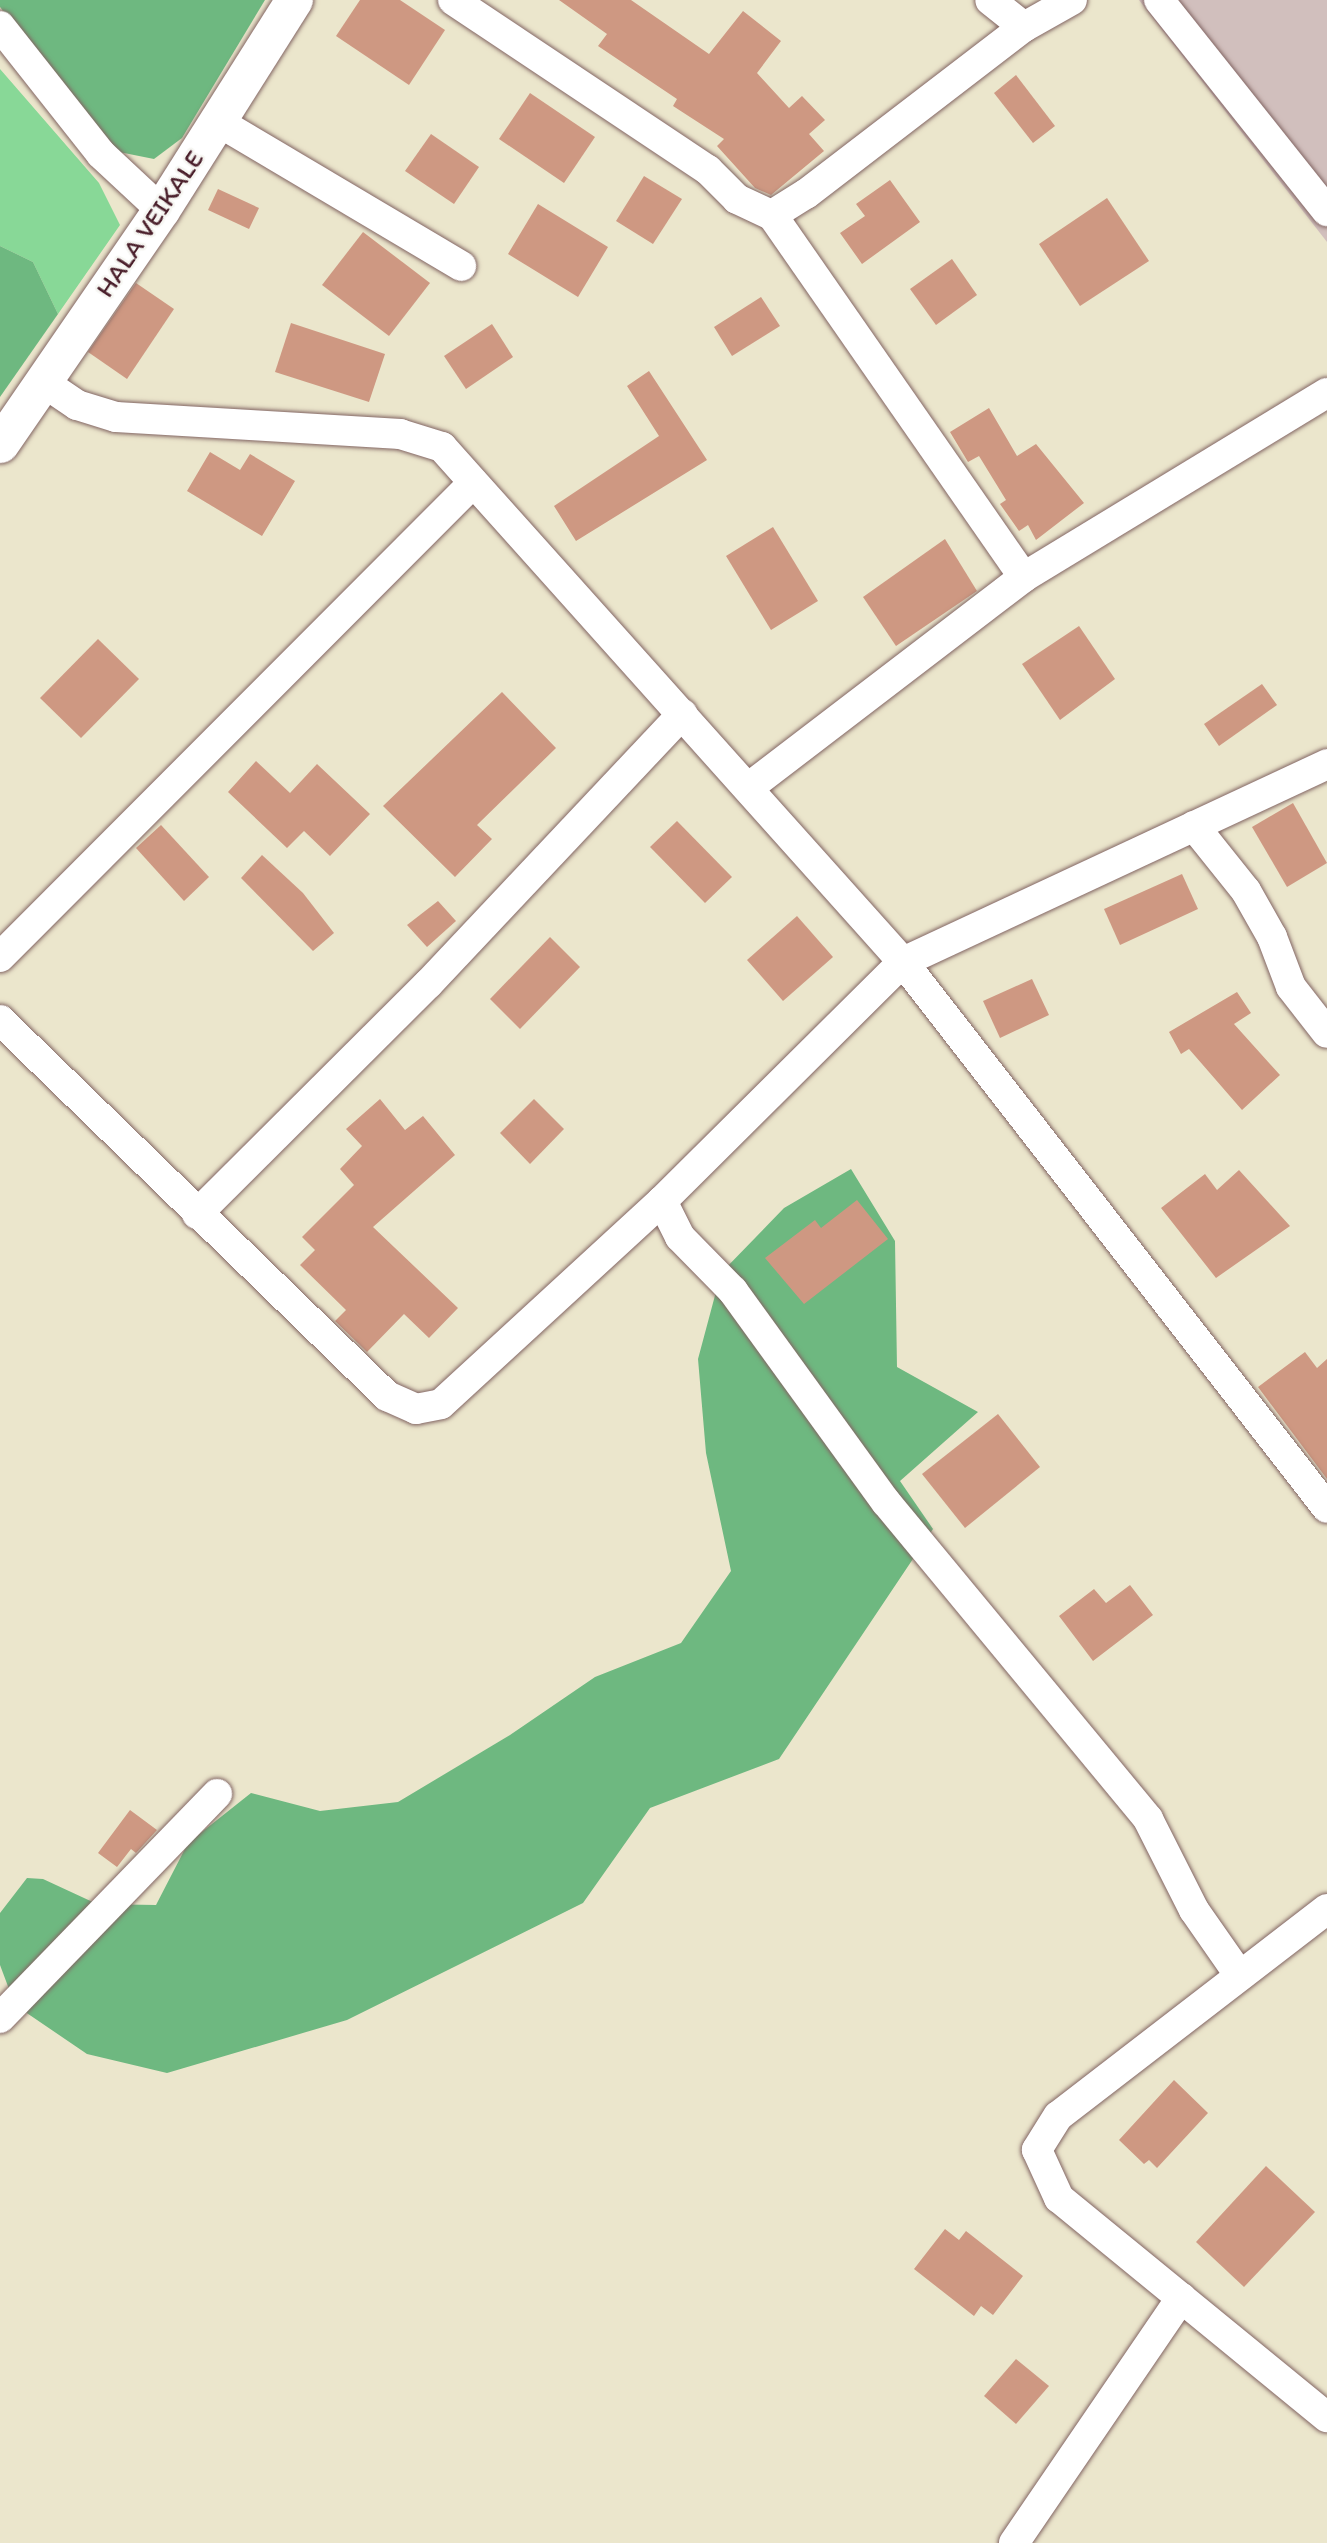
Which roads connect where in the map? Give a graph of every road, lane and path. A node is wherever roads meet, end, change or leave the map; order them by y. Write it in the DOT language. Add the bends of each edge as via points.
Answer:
graph roads {
  1 [pos="294,0"];
  2 [pos="453,0"];
  3 [pos="990,0"];
  4 [pos="1072,0"];
  5 [pos="1158,0"];
  6 [pos="0,26"];
  7 [pos="1024,27"];
  8 [pos="217,121"];
  9 [pos="161,210"];
  10 [pos="1327,211"];
  11 [pos="772,215"];
  12 [pos="461,266"];
  13 [pos="43,382"];
  14 [pos="1327,393"];
  15 [pos="0,444"];
  16 [pos="473,483"];
  17 [pos="1024,577"];
  18 [pos="682,714"];
  19 [pos="1327,764"];
  20 [pos="748,788"];
  21 [pos="1194,826"];
  22 [pos="0,957"];
  23 [pos="903,962"];
  24 [pos="0,1020"];
  25 [pos="1327,1033"];
  26 [pos="662,1202"];
  27 [pos="198,1214"];
  28 [pos="1327,1508"];
  29 [pos="218,1794"];
  30 [pos="1327,1909"];
  31 [pos="1240,1976"];
  32 [pos="0,2018"];
  33 [pos="1181,2298"];
  34 [pos="1327,2417"];
  35 [pos="1014,2543"];
  1 -- 8 [label="street, HALA VEIKALE"];
  2 -- 11 [label="street" via="708,170 737,199"];
  3 -- 7 [label="street"];
  4 -- 7 [label="street"];
  5 -- 10 [label="street"];
  6 -- 9 [label="street" via="101,154"];
  7 -- 11 [label="street"];
  8 -- 9 [label="street, HALA VEIKALE"];
  8 -- 12 [label="street"];
  9 -- 13 [label="street, HALA VEIKALE"];
  11 -- 17 [label="street"];
  13 -- 15 [label="street, HALA VEIKALE"];
  13 -- 16 [label="street" via="77,405 117,417 400,434 442,447"];
  14 -- 17 [label="street"];
  16 -- 18 [label="street"];
  16 -- 22 [label="street"];
  17 -- 20 [label="street"];
  18 -- 20 [label="street"];
  18 -- 27 [label="street" via="428,984"];
  19 -- 21 [label="street"];
  20 -- 23 [label="street"];
  21 -- 23 [label="street"];
  21 -- 25 [label="street" via="1246,891 1272,937 1292,987"];
  23 -- 26 [label="street"];
  23 -- 28 [label="street"];
  24 -- 27 [label="street"];
  26 -- 27 [label="street" via="441,1404 416,1409 387,1396"];
  26 -- 31 [label="street" via="680,1237 733,1291 886,1502 1148,1819 1194,1910"];
  29 -- 32 [label="street"];
  30 -- 31 [label="street"];
  31 -- 33 [label="street" via="1058,2116 1037,2150 1059,2198"];
  33 -- 34 [label="street"];
  33 -- 35 [label="street"];
}
